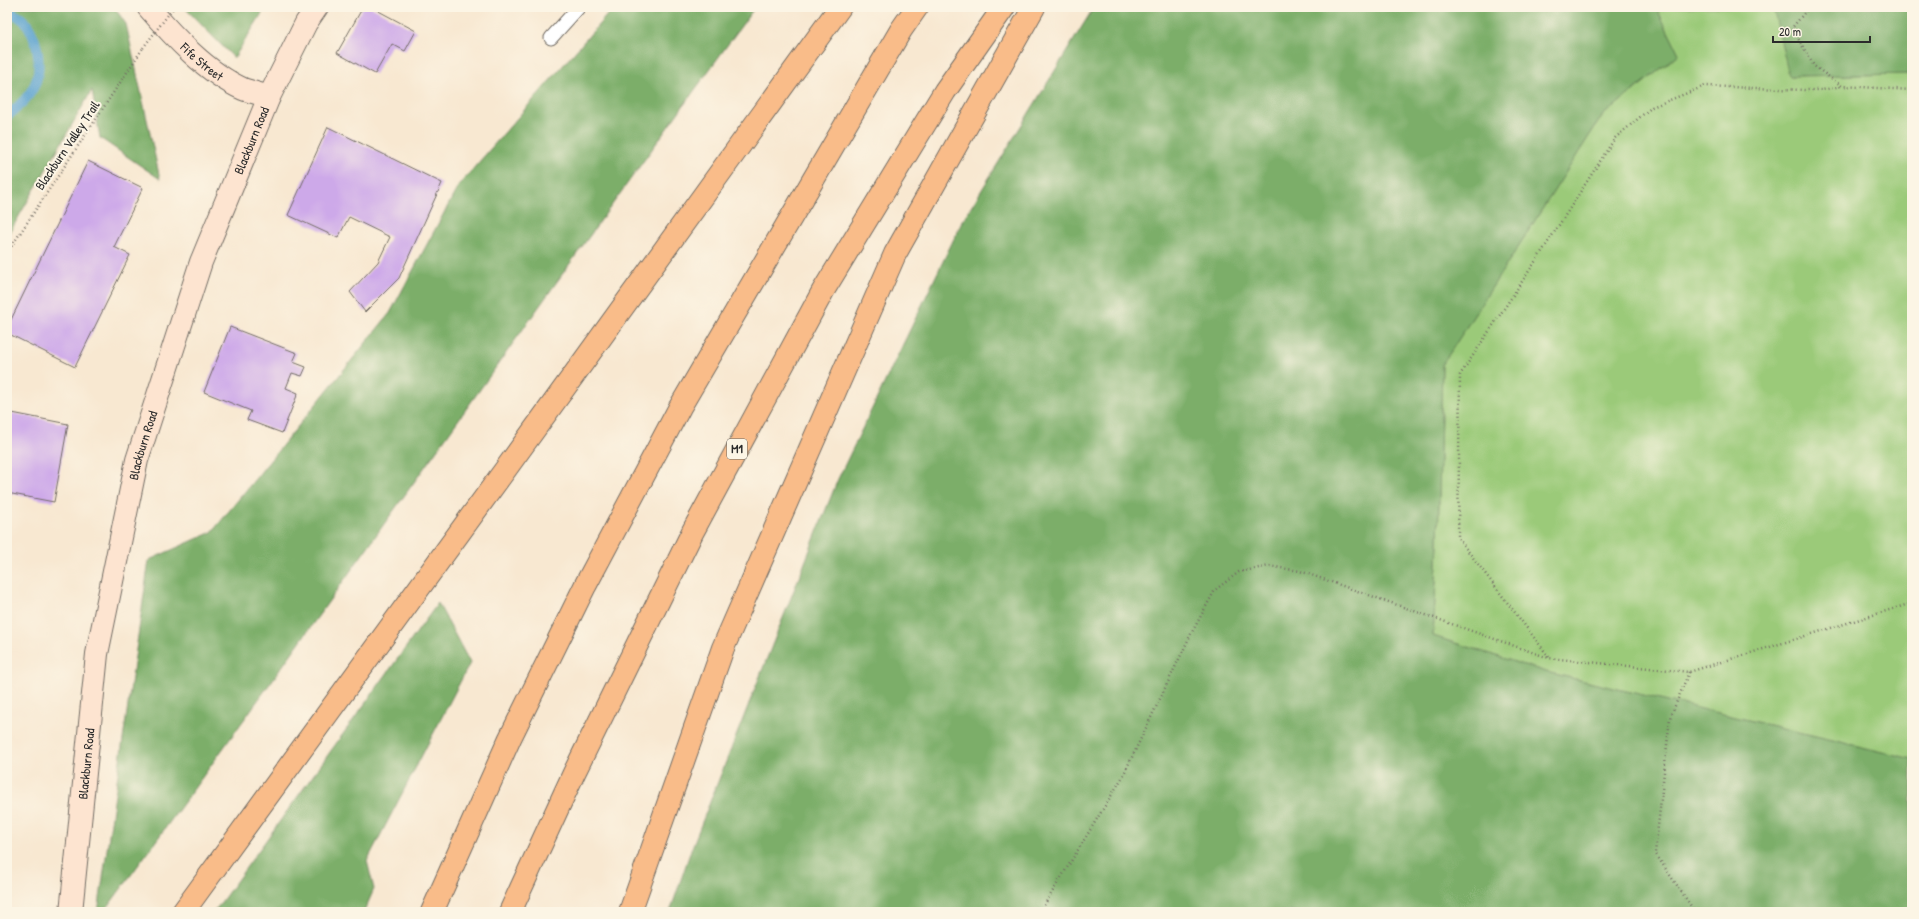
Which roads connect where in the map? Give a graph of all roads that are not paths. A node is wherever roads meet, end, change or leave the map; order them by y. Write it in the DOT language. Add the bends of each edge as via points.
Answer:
graph roads {
  1 [pos="148,7"];
  2 [pos="317,7"];
  3 [pos="579,7"];
  4 [pos="840,7"];
  5 [pos="917,7"];
  6 [pos="1004,7"];
  7 [pos="1034,7"];
  8 [pos="551,38"];
  9 [pos="269,97"];
  10 [pos="70,912"];
  11 [pos="183,912"];
  12 [pos="432,912"];
  13 [pos="510,912"];
  14 [pos="630,912"];
  1 -- 9 [label="street, Fife Street" via="174,37 206,66 242,88"];
  2 -- 9 [label="street, Blackburn Road" via="306,23"];
  3 -- 8 [label="lane"];
  4 -- 11 [label="highway"];
  5 -- 12 [label="highway" via="901,30 677,414 585,586 513,731"];
  6 -- 13 [label="highway, M1" via="945,91 816,305 693,531 574,773"];
  7 -- 14 [label="highway" via="896,254 723,648"];
  9 -- 10 [label="street, Blackburn Road" via="201,262 137,460 97,654"];
}
